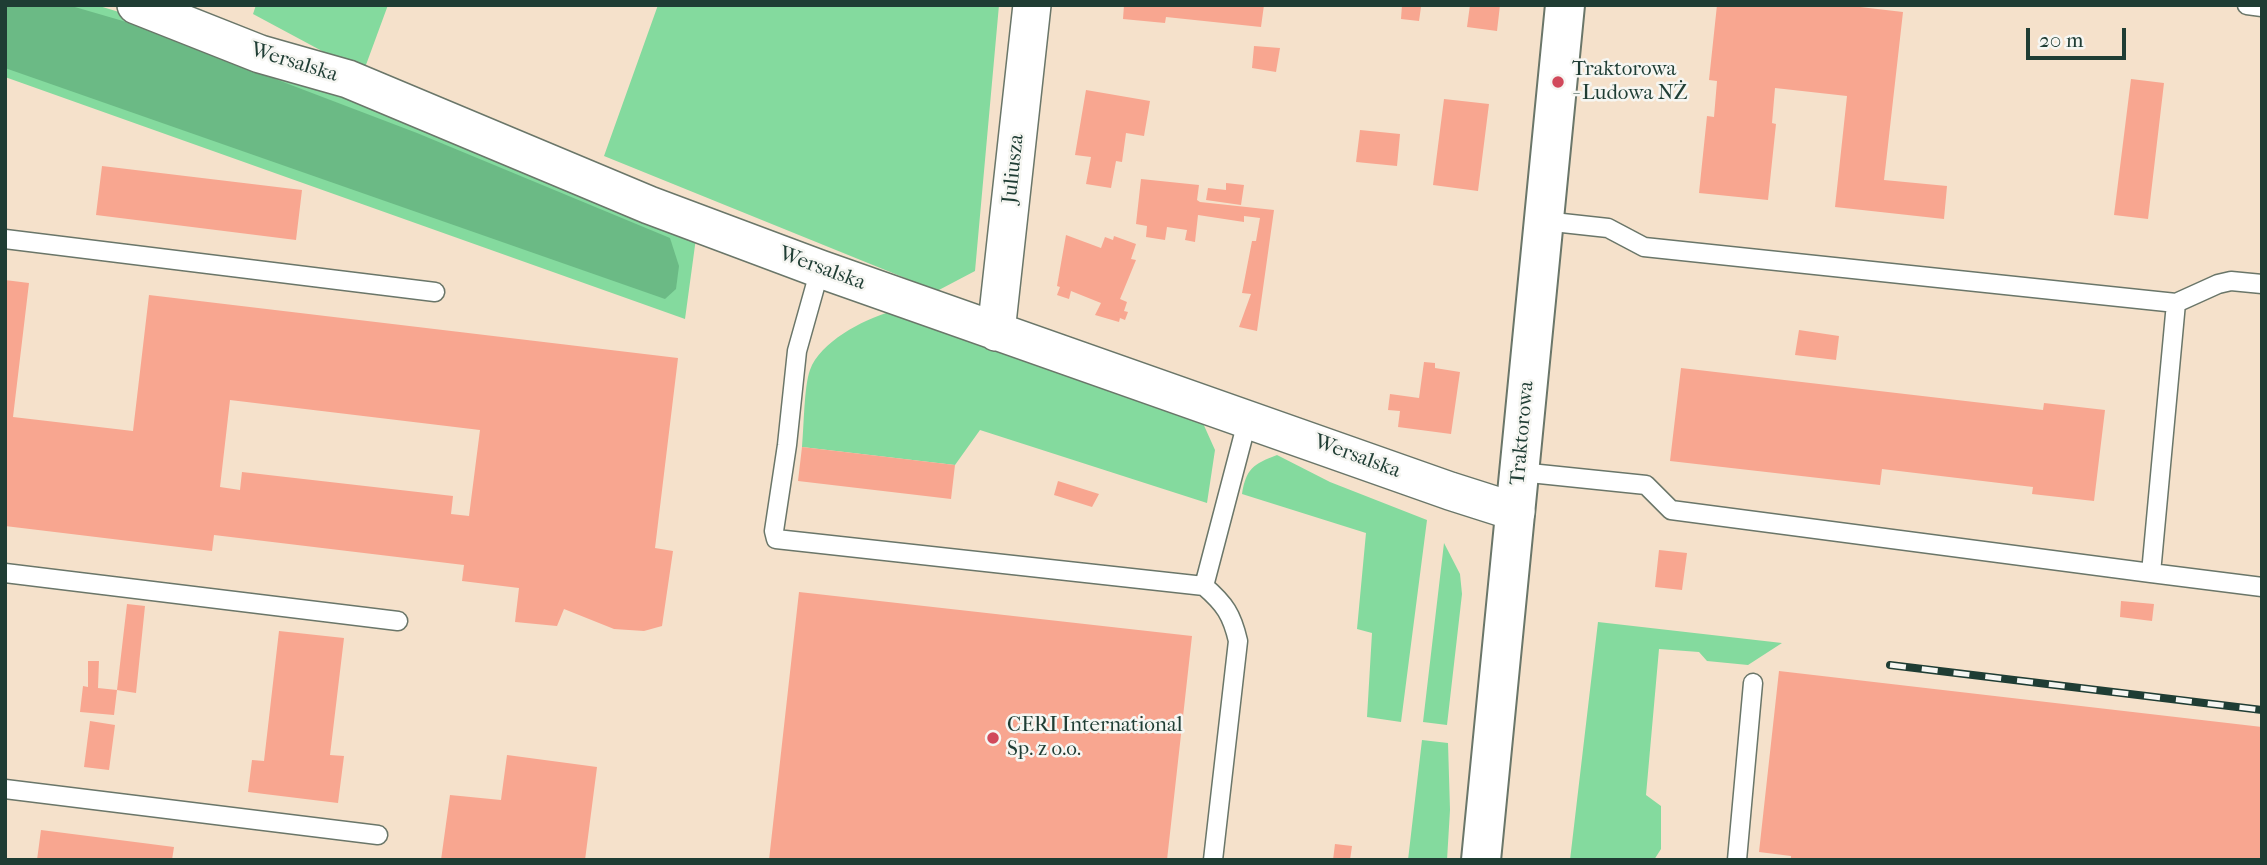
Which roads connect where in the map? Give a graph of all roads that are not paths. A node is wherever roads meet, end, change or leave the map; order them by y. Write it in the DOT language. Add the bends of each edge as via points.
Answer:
graph roads {
  1 [pos="136,5"];
  2 [pos="1032,5"];
  3 [pos="1565,5"];
  4 [pos="2247,5"];
  5 [pos="2262,7"];
  6 [pos="1544,221"];
  7 [pos="5,239"];
  8 [pos="820,269"];
  9 [pos="2262,284"];
  10 [pos="435,292"];
  11 [pos="2176,303"];
  12 [pos="996,332"];
  13 [pos="1248,418"];
  14 [pos="1520,472"];
  15 [pos="1516,512"];
  16 [pos="5,573"];
  17 [pos="2151,573"];
  18 [pos="1204,586"];
  19 [pos="2262,587"];
  20 [pos="398,621"];
  21 [pos="1753,683"];
  22 [pos="5,789"];
  23 [pos="377,835"];
  24 [pos="1213,860"];
  25 [pos="1481,860"];
  26 [pos="1737,860"];
  1 -- 8 [label="street, Wersalska" via="260,54 348,79 649,205"];
  2 -- 12 [label="street, Juliusza"];
  3 -- 6 [label="street, Traktorowa"];
  4 -- 5 [label="lane"];
  6 -- 11 [label="lane" via="1608,228 1644,247"];
  6 -- 14 [label="street, Traktorowa"];
  7 -- 10 [label="lane"];
  8 -- 12 [label="street, Wersalska"];
  8 -- 18 [label="lane" via="797,351 776,539"];
  9 -- 11 [label="lane" via="2231,281"];
  11 -- 17 [label="lane"];
  12 -- 13 [label="street, Wersalska"];
  13 -- 15 [label="street, Wersalska"];
  13 -- 18 [label="lane"];
  14 -- 15 [label="street, Traktorowa"];
  14 -- 17 [label="lane" via="1646,485 1671,510"];
  15 -- 25 [label="street, Traktorowa"];
  16 -- 20 [label="lane"];
  17 -- 19 [label="lane"];
  18 -- 24 [label="lane" via="1233,619 1238,641"];
  21 -- 26 [label="lane"];
  22 -- 23 [label="lane"];
}
